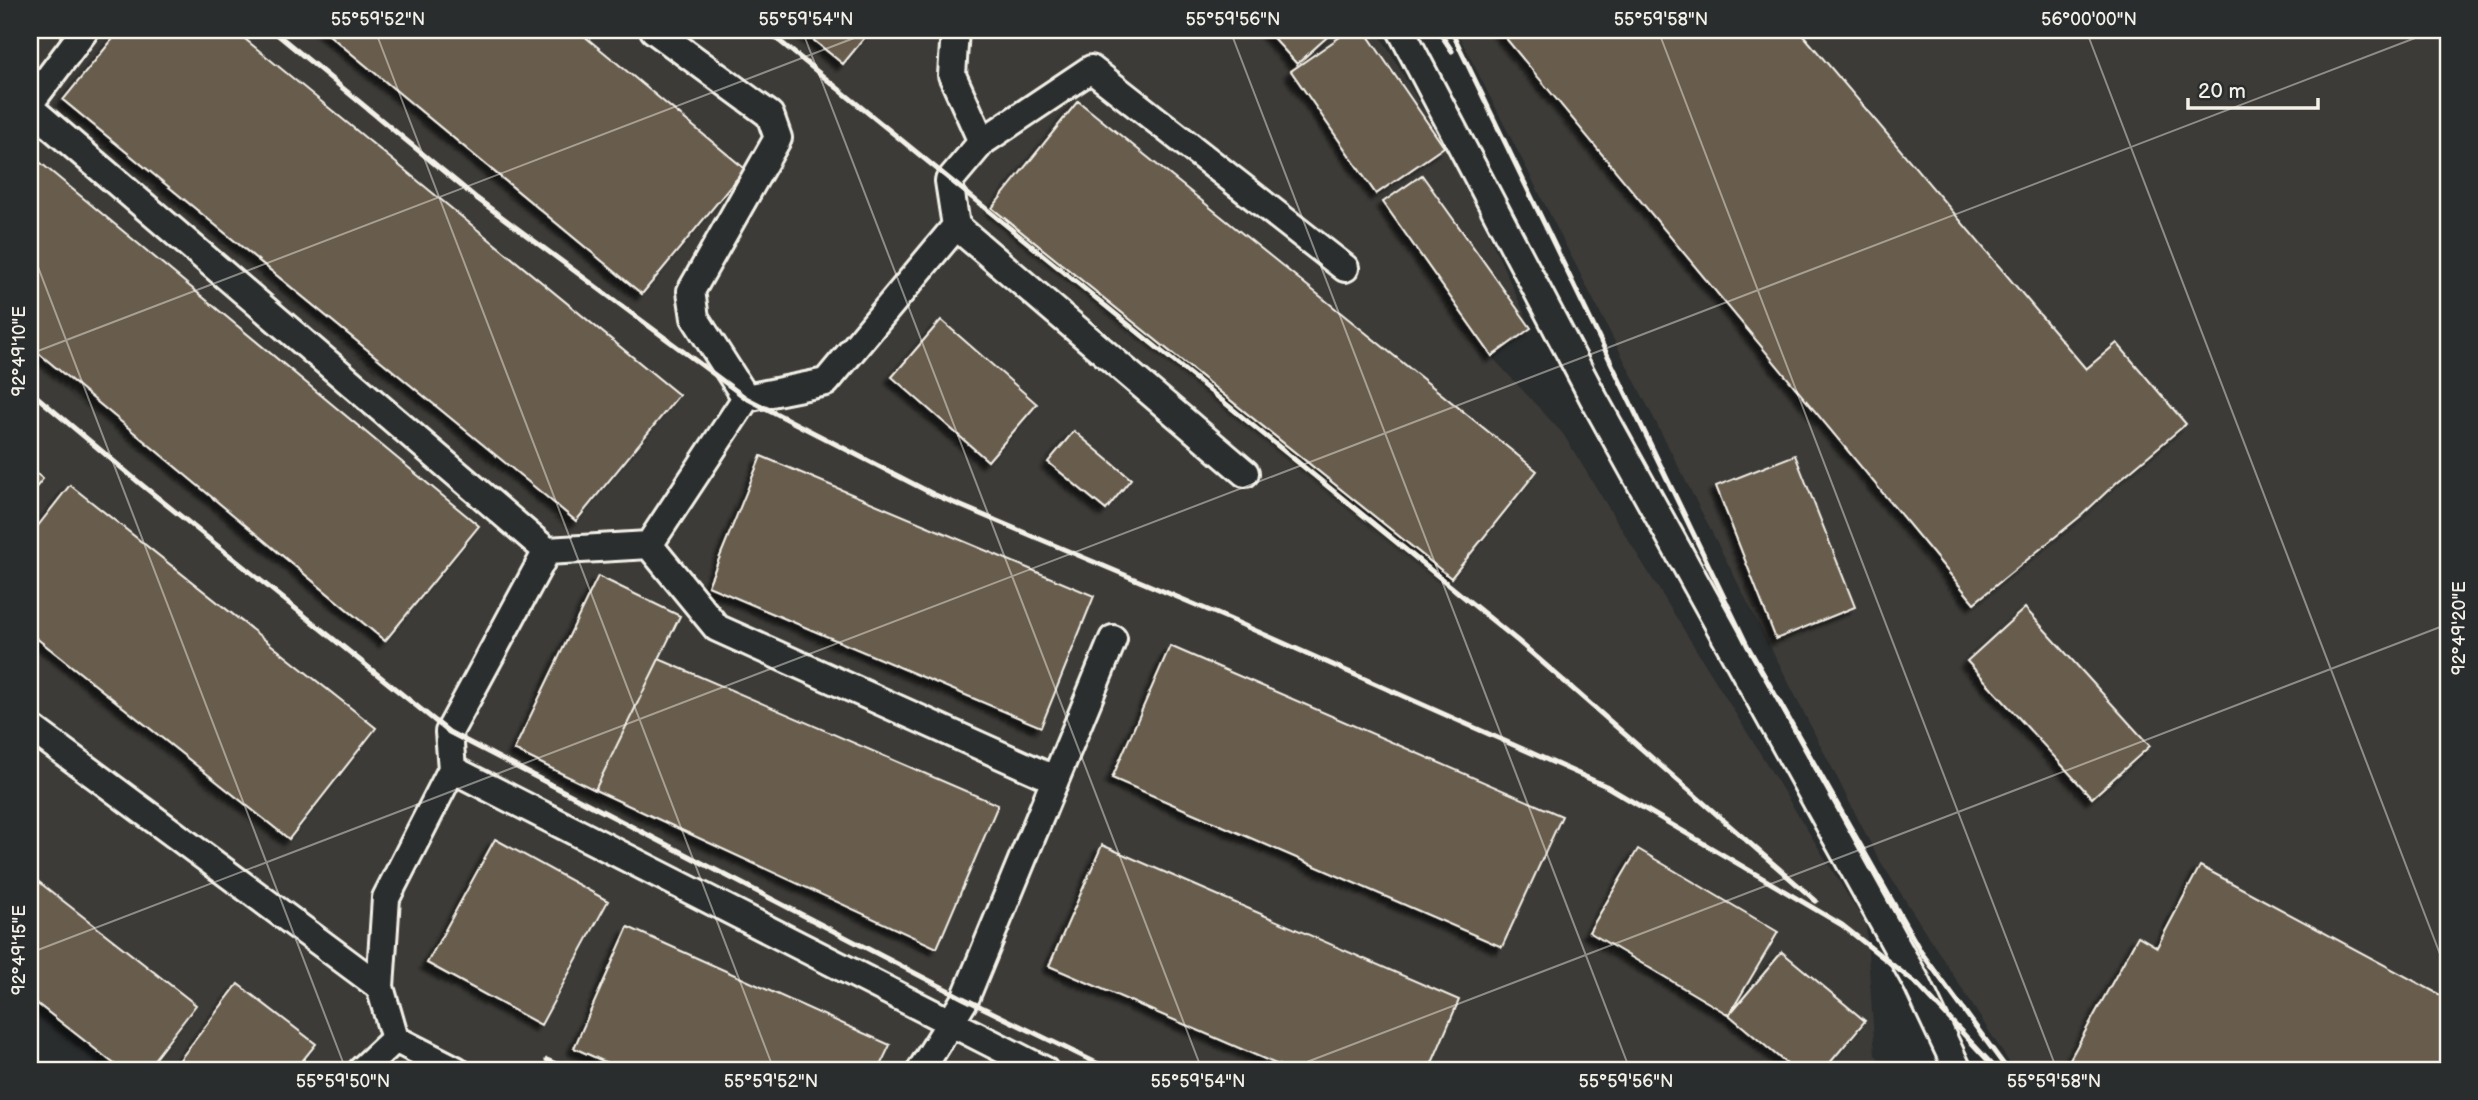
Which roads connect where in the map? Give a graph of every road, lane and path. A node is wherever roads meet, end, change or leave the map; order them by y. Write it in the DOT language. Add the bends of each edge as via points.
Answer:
graph roads {
  1 [pos="85,30"];
  2 [pos="654,30"];
  3 [pos="955,30"];
  4 [pos="1401,30"];
  5 [pos="30,105"];
  6 [pos="982,142"];
  7 [pos="956,226"];
  8 [pos="1345,268"];
  9 [pos="746,398"];
  10 [pos="1245,473"];
  11 [pos="649,545"];
  12 [pos="547,551"];
  13 [pos="1113,639"];
  14 [pos="30,727"];
  15 [pos="452,769"];
  16 [pos="1054,779"];
  17 [pos="380,987"];
  18 [pos="951,1023"];
  19 [pos="395,1039"];
  20 [pos="362,1070"];
  21 [pos="456,1070"];
  22 [pos="921,1070"];
  23 [pos="1044,1070"];
  24 [pos="1958,1070"];
  1 -- 5 [label="lane"];
  2 -- 9 [label="lane" via="770,115 778,138 691,291 695,318"];
  3 -- 6 [label="lane" via="952,75"];
  4 -- 24 [label="lane" via="1594,399 1918,985"];
  5 -- 12 [label="lane"];
  6 -- 7 [label="lane" via="949,181"];
  6 -- 8 [label="lane" via="1091,69"];
  7 -- 9 [label="lane" via="827,382"];
  7 -- 10 [label="lane"];
  9 -- 11 [label="lane"];
  11 -- 12 [label="lane"];
  11 -- 16 [label="lane" via="718,628"];
  12 -- 15 [label="lane" via="449,732"];
  13 -- 16 [label="lane"];
  14 -- 17 [label="lane"];
  15 -- 17 [label="lane" via="386,898"];
  15 -- 18 [label="lane"];
  16 -- 18 [label="lane" via="965,999"];
  17 -- 19 [label="lane"];
  18 -- 22 [label="lane"];
  18 -- 23 [label="lane"];
  19 -- 20 [label="lane"];
  19 -- 21 [label="lane"];
}
